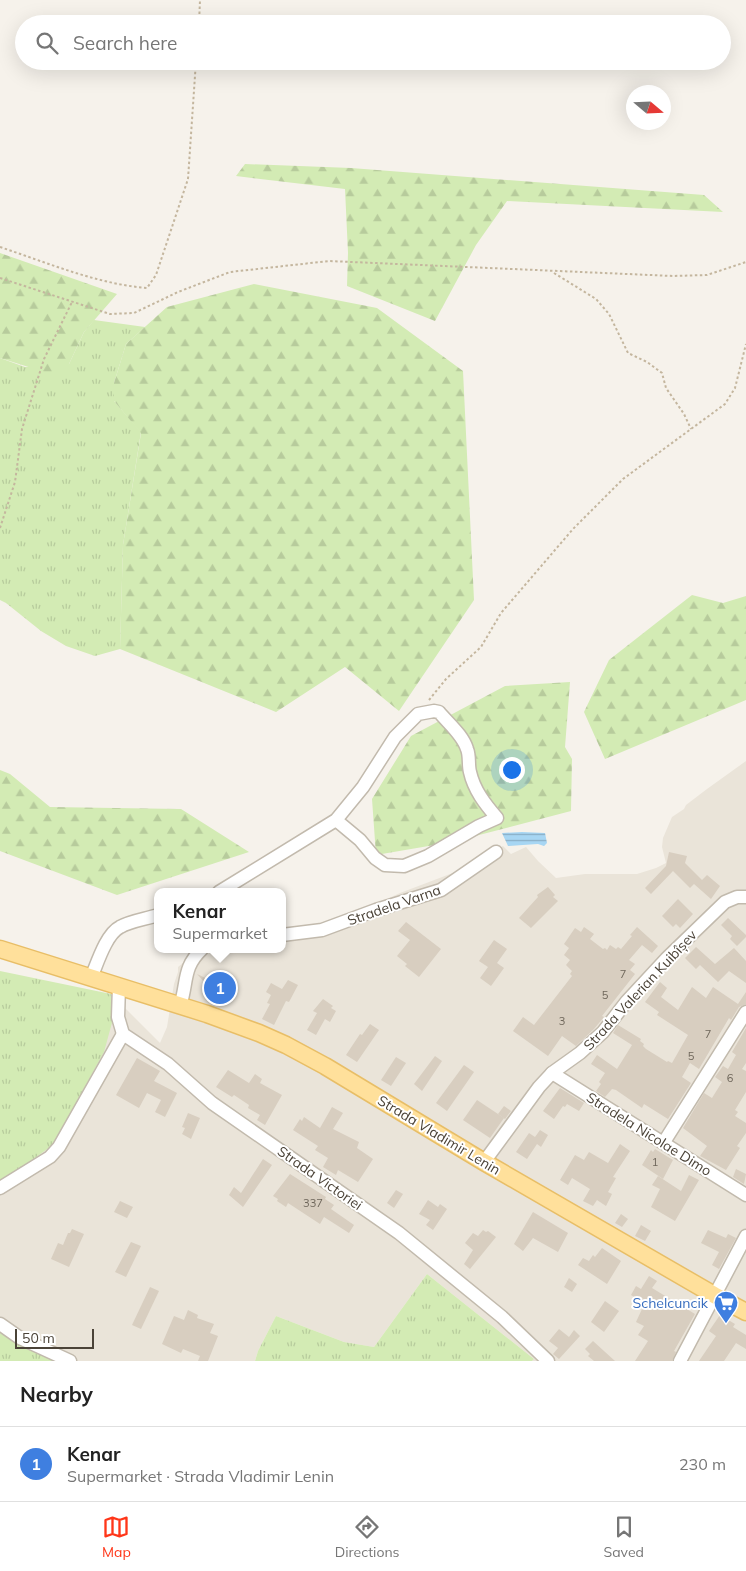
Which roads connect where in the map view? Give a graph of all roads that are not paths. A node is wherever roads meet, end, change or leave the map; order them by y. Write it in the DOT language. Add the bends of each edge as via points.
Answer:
graph roads {
  1 [pos="336,820"];
  2 [pos="496,852"];
  3 [pos="226,888"];
  4 [pos="746,897"];
  5 [pos="154,916"];
  6 [pos="286,934"];
  7 [pos="0,949"];
  8 [pos="198,953"];
  9 [pos="91,978"];
  10 [pos="119,986"];
  11 [pos="180,1006"];
  12 [pos="746,1012"];
  13 [pos="123,1034"];
  14 [pos="552,1073"];
  15 [pos="664,1142"];
  16 [pos="484,1162"];
  17 [pos="0,1188"];
  18 [pos="746,1195"];
  19 [pos="746,1236"];
  20 [pos="714,1295"];
  21 [pos="746,1312"];
  22 [pos="0,1324"];
  23 [pos="70,1361"];
  24 [pos="548,1361"];
  25 [pos="680,1361"];
  1 -- 1 [label="street" via="363,787 395,737 418,714 434,711 457,733 467,749 476,789 497,818 404,866 385,865"];
  1 -- 3 [label="street"];
  2 -- 6 [label="street, Stradela Varna" via="441,890 322,930"];
  4 -- 14 [label="street, Strada Valerian Kuibîșev" via="725,902 653,973 603,1032"];
  5 -- 9 [label="street" via="119,927 105,945"];
  7 -- 9 [label="main road, Strada Vladimir Lenin"];
  8 -- 11 [label="street" via="188,966"];
  9 -- 10 [label="main road, Strada Vladimir Lenin"];
  10 -- 11 [label="main road, Strada Vladimir Lenin"];
  10 -- 13 [label="street" via="118,1017"];
  11 -- 16 [label="main road, Strada Vladimir Lenin" via="259,1032 286,1045"];
  12 -- 15 [label="street"];
  13 -- 17 [label="street" via="59,1147 50,1157"];
  13 -- 24 [label="street, Strada Victoriei" via="168,1064 212,1103 400,1233 502,1317"];
  14 -- 15 [label="street, Stradela Nicolae Dimo"];
  14 -- 16 [label="street, Strada Valerian Kuibîșev"];
  15 -- 18 [label="street, Stradela Nicolae Dimo"];
  16 -- 20 [label="main road, Strada Vladimir Lenin"];
  19 -- 20 [label="street"];
  20 -- 21 [label="main road, Strada Vladimir Lenin"];
  20 -- 25 [label="street"];
  22 -- 23 [label="street" via="20,1338"];
}
